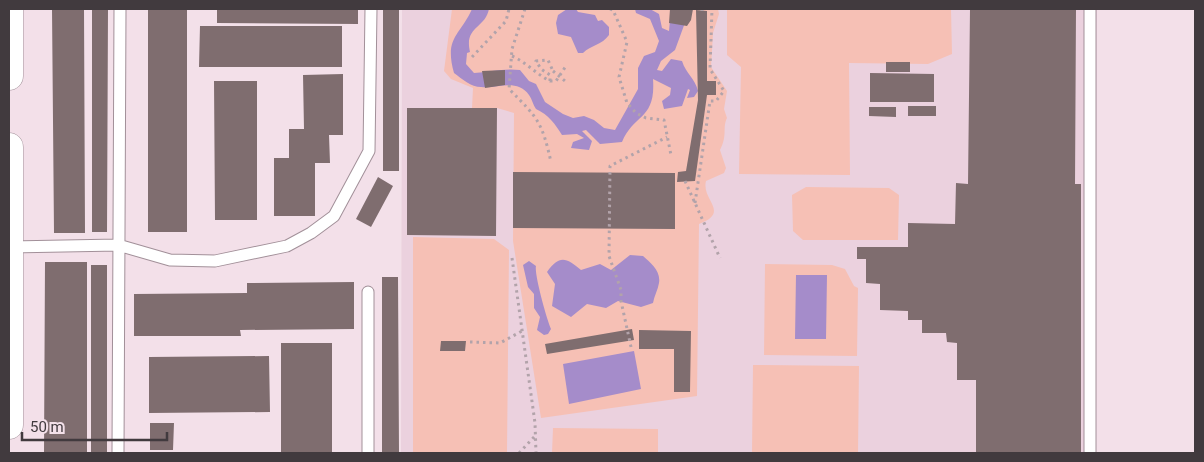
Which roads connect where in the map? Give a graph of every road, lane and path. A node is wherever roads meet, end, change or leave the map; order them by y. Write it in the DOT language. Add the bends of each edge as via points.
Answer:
graph roads {
  1 [pos="9,9"];
  2 [pos="120,9"];
  3 [pos="371,9"];
  4 [pos="509,9"];
  5 [pos="524,9"];
  6 [pos="610,9"];
  7 [pos="712,9"];
  8 [pos="1090,9"];
  9 [pos="512,56"];
  10 [pos="472,57"];
  11 [pos="566,66"];
  12 [pos="9,76"];
  13 [pos="550,81"];
  14 [pos="565,81"];
  15 [pos="667,137"];
  16 [pos="9,147"];
  17 [pos="671,155"];
  18 [pos="551,162"];
  19 [pos="685,182"];
  20 [pos="695,203"];
  21 [pos="118,245"];
  22 [pos="10,247"];
  23 [pos="512,258"];
  24 [pos="720,258"];
  25 [pos="368,292"];
  26 [pos="522,331"];
  27 [pos="470,342"];
  28 [pos="631,347"];
  29 [pos="9,425"];
  30 [pos="535,435"];
  31 [pos="118,453"];
  32 [pos="368,453"];
  33 [pos="519,453"];
  34 [pos="536,453"];
  35 [pos="1090,453"];
  1 -- 12 [label="main road"];
  2 -- 21 [label="lane"];
  3 -- 21 [label="lane" via="369,151 334,216 287,246 215,260 170,260"];
  4 -- 10 [label="path" via="506,21"];
  5 -- 9 [label="path"];
  6 -- 15 [label="path" via="627,42 619,77 628,103 636,113 646,118 664,120"];
  7 -- 20 [label="path" via="710,68 724,91 716,101 710,101"];
  8 -- 35 [label="lane"];
  9 -- 13 [label="path"];
  9 -- 18 [label="path" via="509,89 535,115 543,130"];
  11 -- 13 [label="path" via="556,81"];
  13 -- 14 [label="path, bridge" via="550,75 536,61 548,60 553,71"];
  15 -- 17 [label="path"];
  15 -- 28 [label="path" via="610,166 609,256 621,290"];
  16 -- 22 [label="main road"];
  19 -- 20 [label="path"];
  20 -- 24 [label="path"];
  21 -- 22 [label="lane"];
  21 -- 31 [label="lane"];
  22 -- 29 [label="main road"];
  23 -- 26 [label="path"];
  25 -- 32 [label="lane"];
  26 -- 27 [label="path" via="500,343"];
  26 -- 30 [label="path"];
  30 -- 33 [label="path"];
  30 -- 34 [label="path"];
}
